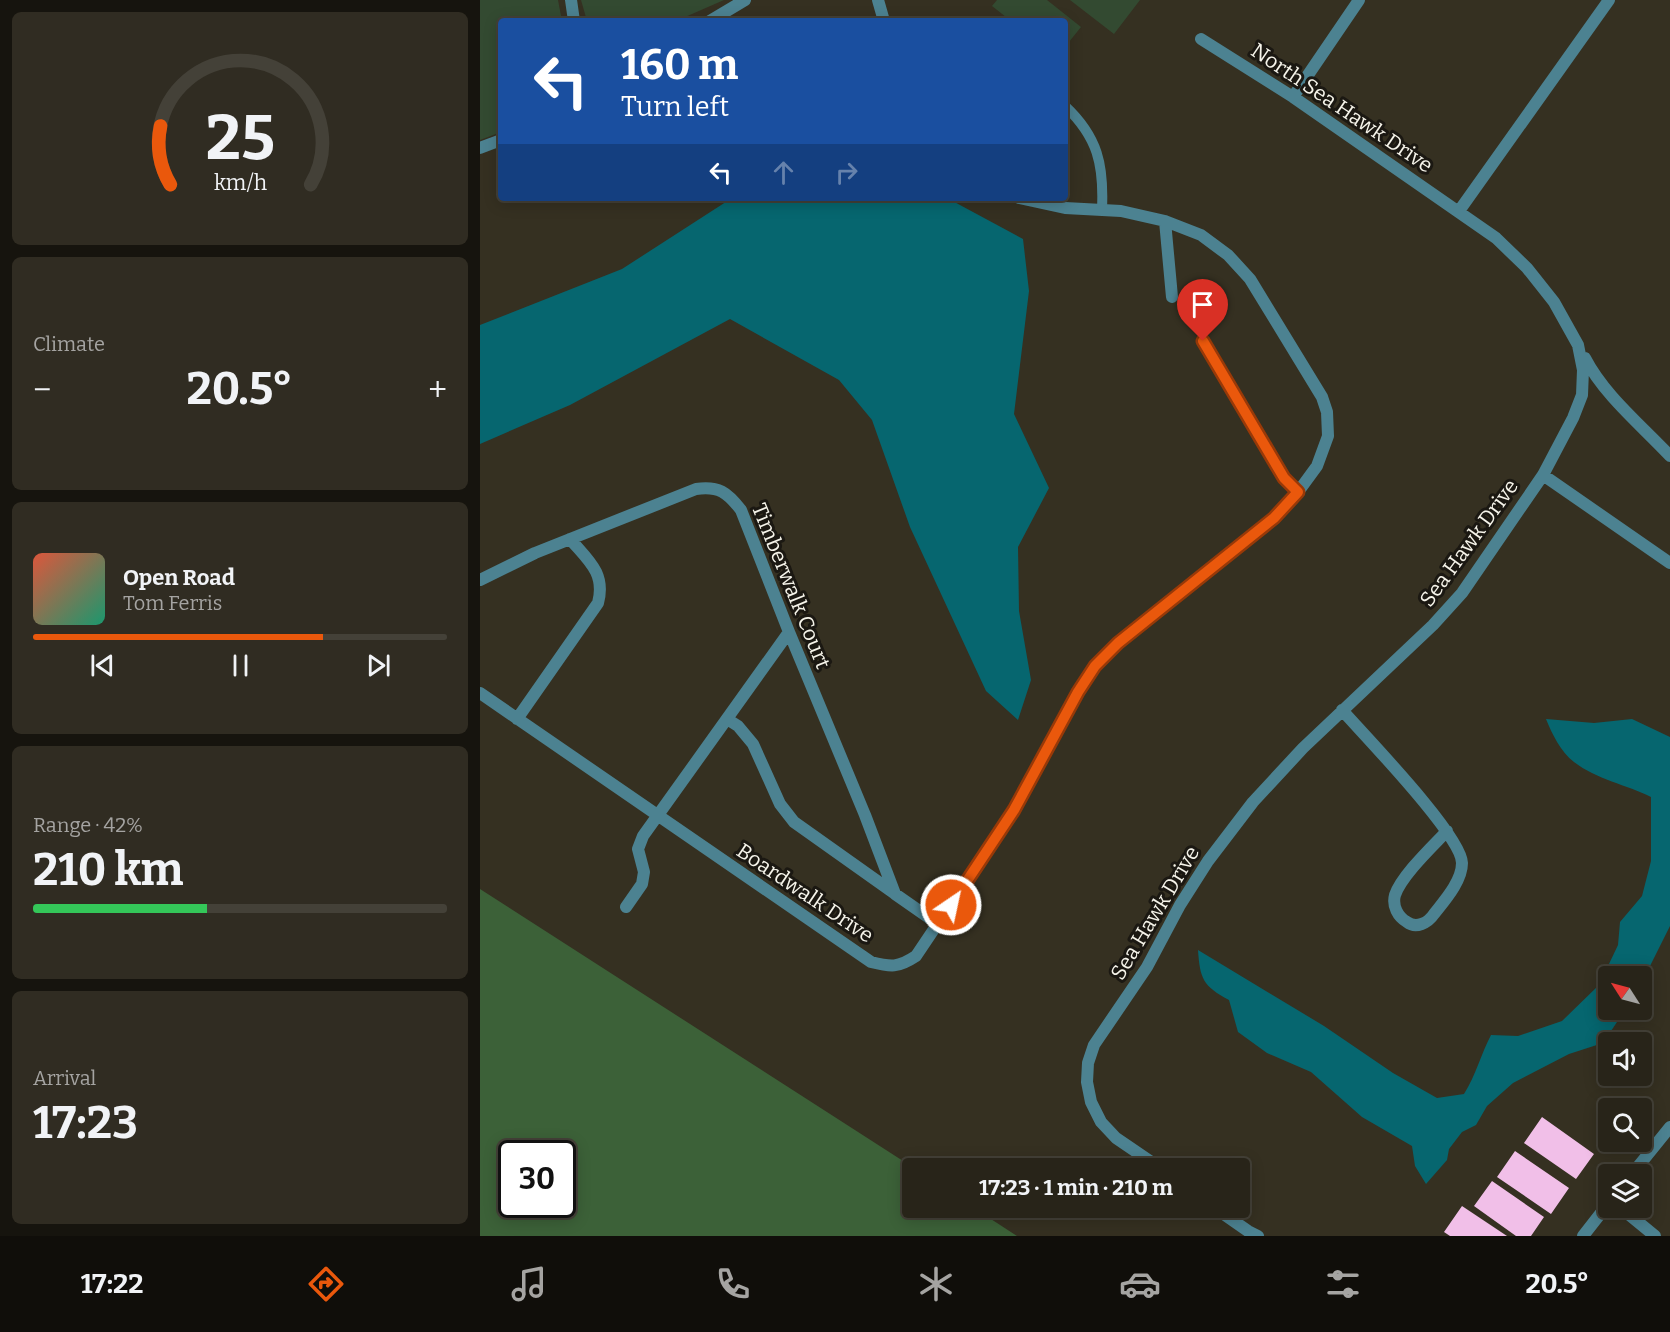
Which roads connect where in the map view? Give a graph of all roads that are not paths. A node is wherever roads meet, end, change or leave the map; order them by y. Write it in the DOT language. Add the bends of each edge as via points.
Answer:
graph roads {
  1 [pos="571,0"];
  2 [pos="745,0"];
  3 [pos="878,0"];
  4 [pos="1359,0"];
  5 [pos="1609,0"];
  6 [pos="574,18"];
  7 [pos="715,18"];
  8 [pos="883,18"];
  9 [pos="1201,39"];
  10 [pos="1293,97"];
  11 [pos="1068,109"];
  12 [pos="498,141"];
  13 [pos="480,148"];
  14 [pos="1033,201"];
  15 [pos="1102,209"];
  16 [pos="1459,212"];
  17 [pos="1165,221"];
  18 [pos="1172,297"];
  19 [pos="1203,341"];
  20 [pos="1578,345"];
  21 [pos="1670,456"];
  22 [pos="1543,475"];
  23 [pos="1298,492"];
  24 [pos="570,539"];
  25 [pos="1670,563"];
  26 [pos="480,580"];
  27 [pos="789,632"];
  28 [pos="480,693"];
  29 [pos="1342,710"];
  30 [pos="517,719"];
  31 [pos="727,719"];
  32 [pos="656,815"];
  33 [pos="1447,831"];
  34 [pos="895,894"];
  35 [pos="626,907"];
  36 [pos="938,924"];
  37 [pos="1670,1127"];
  38 [pos="1145,1158"];
  39 [pos="1640,1164"];
  40 [pos="1598,1217"];
  41 [pos="1229,1218"];
  42 [pos="1634,1218"];
  43 [pos="1258,1236"];
  44 [pos="1583,1236"];
  45 [pos="1655,1236"];
  1 -- 6 [label="street"];
  2 -- 7 [label="street"];
  3 -- 8 [label="street"];
  4 -- 10 [label="street"];
  5 -- 16 [label="street"];
  9 -- 10 [label="street, North Sea Hawk Drive"];
  10 -- 16 [label="street, North Sea Hawk Drive"];
  11 -- 15 [label="lane" via="1091,135 1100,164"];
  12 -- 13 [label="street"];
  14 -- 15 [label="street, Boardwalk Drive" via="1065,208"];
  15 -- 17 [label="street, Boardwalk Drive"];
  16 -- 20 [label="street, Sea Hawk Drive" via="1496,238 1527,268 1554,302"];
  17 -- 18 [label="street"];
  17 -- 23 [label="street, Boardwalk Drive" via="1201,235 1228,255 1250,279 1322,397 1328,436 1317,466"];
  19 -- 23 [label="lane" via="1284,478"];
  20 -- 21 [label="street" via="1609,392"];
  20 -- 22 [label="street, Sea Hawk Drive" via="1582,395"];
  22 -- 25 [label="street"];
  22 -- 29 [label="street, Sea Hawk Drive" via="1462,593 1433,626"];
  23 -- 36 [label="street, Boardwalk Drive" via="1274,518 1118,643 1095,666 1014,810"];
  24 -- 26 [label="street, Timberwalk Court"];
  24 -- 27 [label="street, Timberwalk Court" via="696,489 720,490 741,510"];
  24 -- 30 [label="street" via="599,577 598,603"];
  27 -- 31 [label="street"];
  27 -- 34 [label="street, Timberwalk Court"];
  28 -- 30 [label="street, Boardwalk Drive"];
  29 -- 33 [label="street"];
  29 -- 38 [label="street, Sea Hawk Drive" via="1253,802 1208,861 1147,967 1094,1045 1088,1063 1091,1102 1101,1122 1116,1138"];
  30 -- 32 [label="street, Boardwalk Drive"];
  31 -- 32 [label="street"];
  31 -- 34 [label="street" via="753,744 780,804 794,822"];
  32 -- 35 [label="street" via="638,849 644,872 642,884"];
  32 -- 36 [label="street, Boardwalk Drive" via="871,962 891,967 904,964 916,956"];
  33 -- 33 [label="street" via="1462,855 1455,885 1432,918 1420,925 1410,925 1395,909 1395,897"];
  34 -- 36 [label="street"];
  37 -- 39 [label="street"];
  40 -- 44 [label="street"];
  41 -- 43 [label="street"];
  42 -- 45 [label="street"];
}
